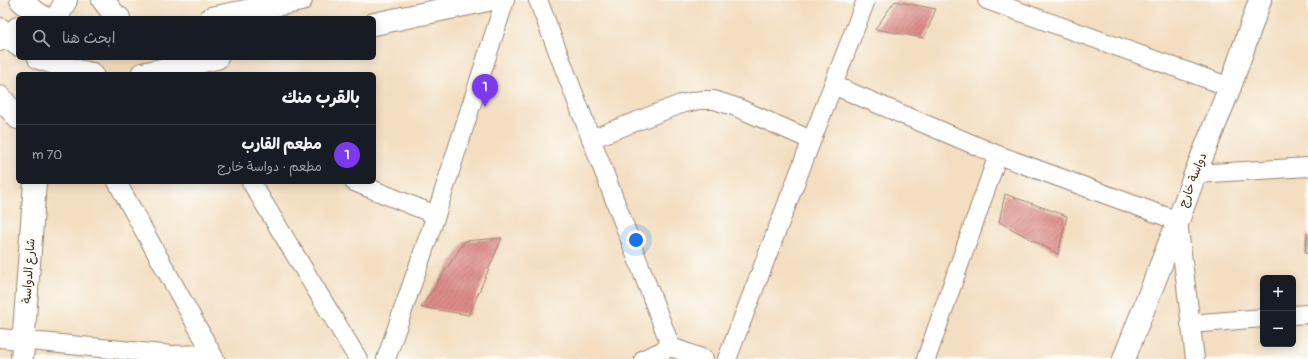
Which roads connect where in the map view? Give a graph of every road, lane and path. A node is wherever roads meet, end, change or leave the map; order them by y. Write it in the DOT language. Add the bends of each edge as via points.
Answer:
graph roads {
  1 [pos="66,0"];
  2 [pos="103,0"];
  3 [pos="300,0"];
  4 [pos="488,0"];
  5 [pos="505,0"];
  6 [pos="538,0"];
  7 [pos="866,0"];
  8 [pos="987,0"];
  9 [pos="1260,0"];
  10 [pos="58,16"];
  11 [pos="116,16"];
  12 [pos="221,16"];
  13 [pos="376,24"];
  14 [pos="38,60"];
  15 [pos="44,60"];
  16 [pos="208,60"];
  17 [pos="34,72"];
  18 [pos="83,72"];
  19 [pos="151,72"];
  20 [pos="833,85"];
  21 [pos="1230,87"];
  22 [pos="0,97"];
  23 [pos="16,116"];
  24 [pos="591,139"];
  25 [pos="812,140"];
  26 [pos="998,155"];
  27 [pos="1308,168"];
  28 [pos="1195,174"];
  29 [pos="35,184"];
  30 [pos="118,184"];
  31 [pos="252,184"];
  32 [pos="359,184"];
  33 [pos="436,215"];
  34 [pos="1178,221"];
  35 [pos="1308,314"];
  36 [pos="1296,315"];
  37 [pos="1260,318"];
  38 [pos="1190,324"];
  39 [pos="0,338"];
  40 [pos="671,347"];
  41 [pos="23,350"];
  42 [pos="214,356"];
  43 [pos="172,357"];
  44 [pos="358,359"];
  45 [pos="386,359"];
  46 [pos="644,359"];
  47 [pos="704,359"];
  48 [pos="727,359"];
  49 [pos="926,359"];
  50 [pos="1124,359"];
  51 [pos="1195,359"];
  1 -- 10 [label="street"];
  2 -- 11 [label="street"];
  3 -- 12 [label="street"];
  4 -- 13 [label="street"];
  5 -- 33 [label="street"];
  6 -- 24 [label="street"];
  7 -- 20 [label="street"];
  8 -- 21 [label="street"];
  9 -- 21 [label="street, دواسة خارج"];
  14 -- 17 [label="street"];
  15 -- 18 [label="street"];
  16 -- 19 [label="street"];
  20 -- 25 [label="street"];
  20 -- 26 [label="street"];
  21 -- 28 [label="street, دواسة خارج"];
  22 -- 23 [label="street"];
  24 -- 25 [label="street" via="681,104 714,100"];
  24 -- 40 [label="street"];
  25 -- 48 [label="street"];
  26 -- 34 [label="street"];
  26 -- 49 [label="street"];
  27 -- 28 [label="street"];
  28 -- 34 [label="street, دواسة خارج"];
  29 -- 41 [label="street, شارع الدواسة"];
  30 -- 42 [label="street"];
  31 -- 44 [label="street"];
  32 -- 33 [label="street"];
  33 -- 45 [label="street"];
  34 -- 38 [label="street"];
  34 -- 50 [label="street, دواسة خارج"];
  35 -- 36 [label="street"];
  37 -- 38 [label="street"];
  38 -- 51 [label="street"];
  39 -- 41 [label="street"];
  40 -- 46 [label="street"];
  40 -- 47 [label="street"];
  41 -- 43 [label="street"];
  42 -- 43 [label="street"];
}
